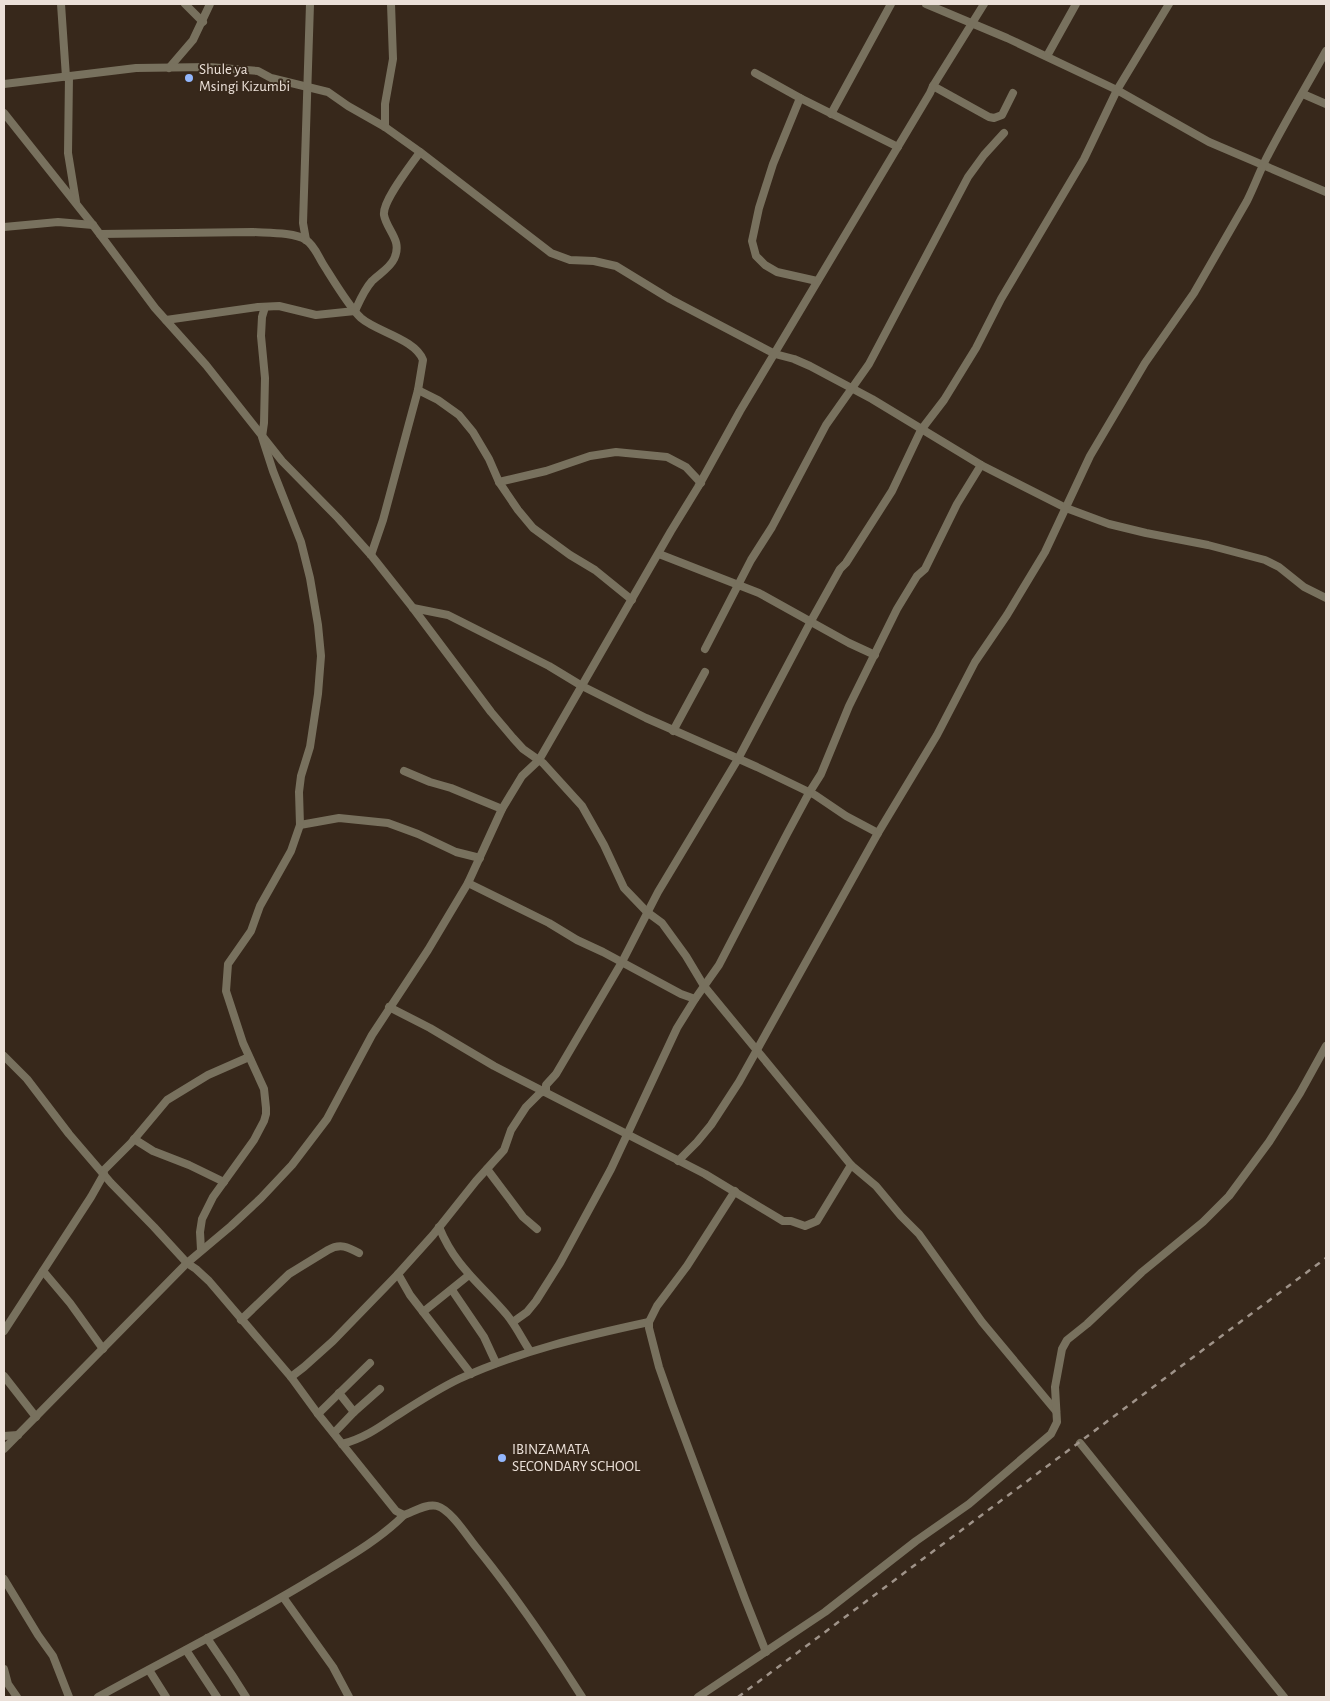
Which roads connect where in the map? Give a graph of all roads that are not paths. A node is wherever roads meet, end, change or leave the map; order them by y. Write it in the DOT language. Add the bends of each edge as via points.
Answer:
graph roads {
  1 [pos="61,4"];
  2 [pos="185,4"];
  3 [pos="210,4"];
  4 [pos="391,4"];
  5 [pos="891,4"];
  6 [pos="926,4"];
  7 [pos="984,4"];
  8 [pos="1076,4"];
  9 [pos="1169,4"];
  10 [pos="312,5"];
  11 [pos="203,22"];
  12 [pos="973,24"];
  13 [pos="1326,51"];
  14 [pos="1047,56"];
  15 [pos="169,68"];
  16 [pos="755,73"];
  17 [pos="67,77"];
  18 [pos="4,84"];
  19 [pos="933,86"];
  20 [pos="307,87"];
  21 [pos="1117,90"];
  22 [pos="1013,93"];
  23 [pos="1303,94"];
  24 [pos="800,98"];
  25 [pos="1326,104"];
  26 [pos="4,113"];
  27 [pos="831,114"];
  28 [pos="385,127"];
  29 [pos="1004,133"];
  30 [pos="898,147"];
  31 [pos="420,152"];
  32 [pos="1262,165"];
  33 [pos="1326,192"];
  34 [pos="76,204"];
  35 [pos="93,225"];
  36 [pos="4,227"];
  37 [pos="100,234"];
  38 [pos="306,240"];
  39 [pos="817,281"];
  40 [pos="265,307"];
  41 [pos="355,311"];
  42 [pos="166,320"];
  43 [pos="775,354"];
  44 [pos="852,388"];
  45 [pos="418,390"];
  46 [pos="921,430"];
  47 [pos="262,437"];
  48 [pos="981,465"];
  49 [pos="499,482"];
  50 [pos="701,483"];
  51 [pos="1066,508"];
  52 [pos="659,554"];
  53 [pos="371,555"];
  54 [pos="739,584"];
  55 [pos="1326,598"];
  56 [pos="632,600"];
  57 [pos="413,608"];
  58 [pos="811,621"];
  59 [pos="705,649"];
  60 [pos="875,655"];
  61 [pos="705,672"];
  62 [pos="582,686"];
  63 [pos="673,731"];
  64 [pos="738,759"];
  65 [pos="539,760"];
  66 [pos="404,771"];
  67 [pos="809,793"];
  68 [pos="502,809"];
  69 [pos="300,825"];
  70 [pos="878,833"];
  71 [pos="480,858"];
  72 [pos="468,883"];
  73 [pos="647,912"];
  74 [pos="622,962"];
  75 [pos="704,986"];
  76 [pos="694,999"];
  77 [pos="389,1007"];
  78 [pos="1326,1046"];
  79 [pos="756,1049"];
  80 [pos="4,1056"];
  81 [pos="249,1057"];
  82 [pos="546,1091"];
  83 [pos="626,1134"];
  84 [pos="134,1139"];
  85 [pos="678,1161"];
  86 [pos="851,1165"];
  87 [pos="487,1169"];
  88 [pos="103,1173"];
  89 [pos="224,1182"];
  90 [pos="734,1191"];
  91 [pos="439,1227"];
  92 [pos="537,1228"];
  93 [pos="201,1250"];
  94 [pos="359,1253"];
  95 [pos="186,1263"];
  96 [pos="43,1271"];
  97 [pos="398,1274"];
  98 [pos="469,1275"];
  99 [pos="452,1290"];
  100 [pos="423,1312"];
  101 [pos="242,1320"];
  102 [pos="513,1322"];
  103 [pos="649,1322"];
  104 [pos="4,1331"];
  105 [pos="103,1349"];
  106 [pos="530,1351"];
  107 [pos="370,1363"];
  108 [pos="496,1363"];
  109 [pos="471,1374"];
  110 [pos="4,1376"];
  111 [pos="291,1377"];
  112 [pos="380,1389"];
  113 [pos="338,1394"];
  114 [pos="1056,1411"];
  115 [pos="354,1412"];
  116 [pos="318,1414"];
  117 [pos="36,1417"];
  118 [pos="334,1433"];
  119 [pos="18,1435"];
  120 [pos="4,1436"];
  121 [pos="1080,1443"];
  122 [pos="342,1444"];
  123 [pos="4,1449"];
  124 [pos="404,1515"];
  125 [pos="4,1579"];
  126 [pos="283,1597"];
  127 [pos="207,1638"];
  128 [pos="186,1650"];
  129 [pos="766,1652"];
  130 [pos="4,1669"];
  131 [pos="149,1670"];
  132 [pos="17,1697"];
  133 [pos="69,1697"];
  134 [pos="98,1697"];
  135 [pos="166,1697"];
  136 [pos="217,1697"];
  137 [pos="246,1697"];
  138 [pos="349,1697"];
  139 [pos="582,1697"];
  140 [pos="698,1697"];
  141 [pos="1284,1697"];
  1 -- 17 [label="street"];
  2 -- 11 [label="street"];
  3 -- 11 [label="street"];
  4 -- 28 [label="street" via="393,60 385,104"];
  5 -- 27 [label="street"];
  6 -- 12 [label="street"];
  7 -- 12 [label="street"];
  8 -- 14 [label="street"];
  9 -- 21 [label="street"];
  10 -- 20 [label="street"];
  11 -- 15 [label="street" via="193,40"];
  12 -- 14 [label="street"];
  12 -- 19 [label="street"];
  13 -- 23 [label="street"];
  14 -- 21 [label="street"];
  15 -- 17 [label="street" via="136,68"];
  15 -- 20 [label="street" via="239,68"];
  16 -- 24 [label="street"];
  17 -- 18 [label="street"];
  17 -- 34 [label="street" via="68,153"];
  19 -- 22 [label="street" via="994,118 1002,115"];
  19 -- 30 [label="street"];
  20 -- 28 [label="street" via="328,92"];
  20 -- 38 [label="street" via="303,223"];
  21 -- 32 [label="street" via="1208,142"];
  21 -- 46 [label="street" via="1084,159 1000,299 976,348"];
  23 -- 25 [label="street"];
  23 -- 32 [label="street"];
  24 -- 27 [label="street"];
  24 -- 39 [label="street" via="773,164 752,240 756,256 765,265 778,272"];
  26 -- 34 [label="street"];
  27 -- 30 [label="street"];
  28 -- 31 [label="street"];
  29 -- 44 [label="street" via="968,177 869,364"];
  30 -- 39 [label="street"];
  31 -- 41 [label="street" via="385,210 384,216 395,236 394,259 365,289"];
  31 -- 43 [label="street" via="551,252 570,260 616,266 670,299"];
  32 -- 33 [label="street"];
  32 -- 51 [label="street" via="1251,194 1194,293 1145,363 1090,456"];
  34 -- 35 [label="street"];
  35 -- 36 [label="street" via="58,222"];
  35 -- 37 [label="street"];
  37 -- 38 [label="street" via="253,232 293,235"];
  37 -- 42 [label="street"];
  38 -- 41 [label="street"];
  39 -- 43 [label="street"];
  40 -- 41 [label="street" via="291,308 316,315"];
  40 -- 42 [label="street"];
  40 -- 47 [label="street" via="262,317 265,378"];
  41 -- 45 [label="street" via="371,325 419,353 423,360"];
  42 -- 47 [label="street"];
  43 -- 44 [label="street" via="810,366"];
  43 -- 50 [label="street"];
  44 -- 46 [label="street"];
  44 -- 54 [label="street" via="826,426"];
  45 -- 49 [label="street" via="459,416 477,439"];
  45 -- 53 [label="street"];
  46 -- 48 [label="street"];
  46 -- 58 [label="street" via="892,491 840,569"];
  47 -- 53 [label="street"];
  47 -- 69 [label="street" via="300,542 318,625 318,694 300,784"];
  48 -- 51 [label="street"];
  48 -- 60 [label="street"];
  49 -- 50 [label="street" via="590,456 616,452 666,457 686,467"];
  49 -- 56 [label="street" via="533,528"];
  50 -- 52 [label="street"];
  51 -- 55 [label="street" via="1146,534 1265,560"];
  51 -- 70 [label="street" via="1026,584 975,662 937,735"];
  52 -- 54 [label="street"];
  52 -- 56 [label="street"];
  53 -- 57 [label="street"];
  54 -- 58 [label="street"];
  54 -- 59 [label="street"];
  56 -- 62 [label="street"];
  57 -- 62 [label="street" via="448,615"];
  57 -- 65 [label="street" via="491,712 523,749"];
  58 -- 60 [label="street"];
  58 -- 64 [label="street"];
  60 -- 67 [label="street" via="849,706 821,774"];
  61 -- 63 [label="street"];
  62 -- 63 [label="street"];
  62 -- 65 [label="street"];
  63 -- 64 [label="street"];
  64 -- 67 [label="street"];
  64 -- 73 [label="street"];
  65 -- 68 [label="street" via="522,776"];
  65 -- 73 [label="street" via="582,806 624,888"];
  66 -- 68 [label="street"];
  67 -- 70 [label="street"];
  67 -- 75 [label="street" via="719,965"];
  68 -- 71 [label="street"];
  69 -- 71 [label="street" via="339,818 388,822 456,852"];
  69 -- 81 [label="street" via="291,852 260,906 251,931 228,964 226,991"];
  70 -- 79 [label="street"];
  71 -- 72 [label="street"];
  72 -- 74 [label="street"];
  72 -- 77 [label="street"];
  73 -- 74 [label="street"];
  73 -- 75 [label="street" via="662,923"];
  74 -- 76 [label="street"];
  74 -- 82 [label="street" via="561,1066 546,1085"];
  75 -- 76 [label="street"];
  75 -- 79 [label="street"];
  76 -- 83 [label="street"];
  77 -- 82 [label="street"];
  77 -- 93 [label="street" via="327,1119 292,1165 243,1215"];
  78 -- 114 [label="street" via="1269,1142 1229,1196 1067,1340 1062,1349 1056,1387"];
  79 -- 85 [label="street" via="711,1125"];
  79 -- 86 [label="street"];
  80 -- 88 [label="street" via="27,1079"];
  81 -- 84 [label="street" via="208,1075 167,1100"];
  81 -- 89 [label="street" via="264,1089 266,1114 254,1140"];
  82 -- 83 [label="street"];
  82 -- 87 [label="street" via="526,1107 511,1130 504,1150"];
  83 -- 85 [label="street"];
  83 -- 102 [label="street" via="611,1169 543,1292 527,1312"];
  84 -- 88 [label="street"];
  84 -- 89 [label="street" via="153,1151"];
  85 -- 90 [label="street"];
  86 -- 90 [label="street" via="817,1221 805,1226 783,1221"];
  86 -- 114 [label="street" via="876,1186 919,1234 964,1298"];
  87 -- 91 [label="street"];
  87 -- 92 [label="street" via="523,1217"];
  88 -- 95 [label="street"];
  88 -- 96 [label="street" via="91,1198"];
  89 -- 93 [label="street" via="202,1219"];
  90 -- 103 [label="street"];
  91 -- 97 [label="street"];
  91 -- 98 [label="street" via="447,1246"];
  93 -- 95 [label="street"];
  94 -- 101 [label="street" via="341,1246 328,1250 289,1274"];
  95 -- 101 [label="street" via="209,1281"];
  95 -- 105 [label="street"];
  96 -- 104 [label="street"];
  96 -- 105 [label="street"];
  97 -- 100 [label="street"];
  97 -- 111 [label="street" via="314,1359"];
  98 -- 99 [label="street"];
  98 -- 102 [label="street"];
  99 -- 100 [label="street"];
  99 -- 108 [label="street" via="484,1337"];
  100 -- 109 [label="street"];
  101 -- 111 [label="street"];
  102 -- 106 [label="street"];
  103 -- 106 [label="street"];
  103 -- 129 [label="street" via="661,1373"];
  105 -- 117 [label="street"];
  106 -- 108 [label="street"];
  107 -- 113 [label="street"];
  108 -- 109 [label="street"];
  109 -- 122 [label="street" via="434,1392 356,1441"];
  110 -- 117 [label="street"];
  111 -- 116 [label="street"];
  112 -- 115 [label="street"];
  113 -- 115 [label="street"];
  113 -- 116 [label="street"];
  114 -- 129 [label="street" via="1056,1425 1051,1434 969,1504"];
  115 -- 118 [label="street"];
  116 -- 118 [label="street"];
  117 -- 119 [label="street"];
  118 -- 122 [label="street"];
  119 -- 120 [label="street"];
  119 -- 123 [label="street"];
  121 -- 141 [label="street"];
  122 -- 124 [label="street" via="396,1510"];
  124 -- 126 [label="street" via="369,1544"];
  124 -- 139 [label="street" via="435,1506 452,1518 540,1632"];
  125 -- 133 [label="street" via="53,1656"];
  126 -- 127 [label="street"];
  126 -- 138 [label="street" via="333,1668"];
  127 -- 128 [label="street"];
  127 -- 137 [label="street"];
  128 -- 131 [label="street"];
  128 -- 136 [label="street"];
  129 -- 140 [label="street"];
  130 -- 132 [label="street" via="8,1684"];
  131 -- 134 [label="street"];
  131 -- 135 [label="street"];
}
